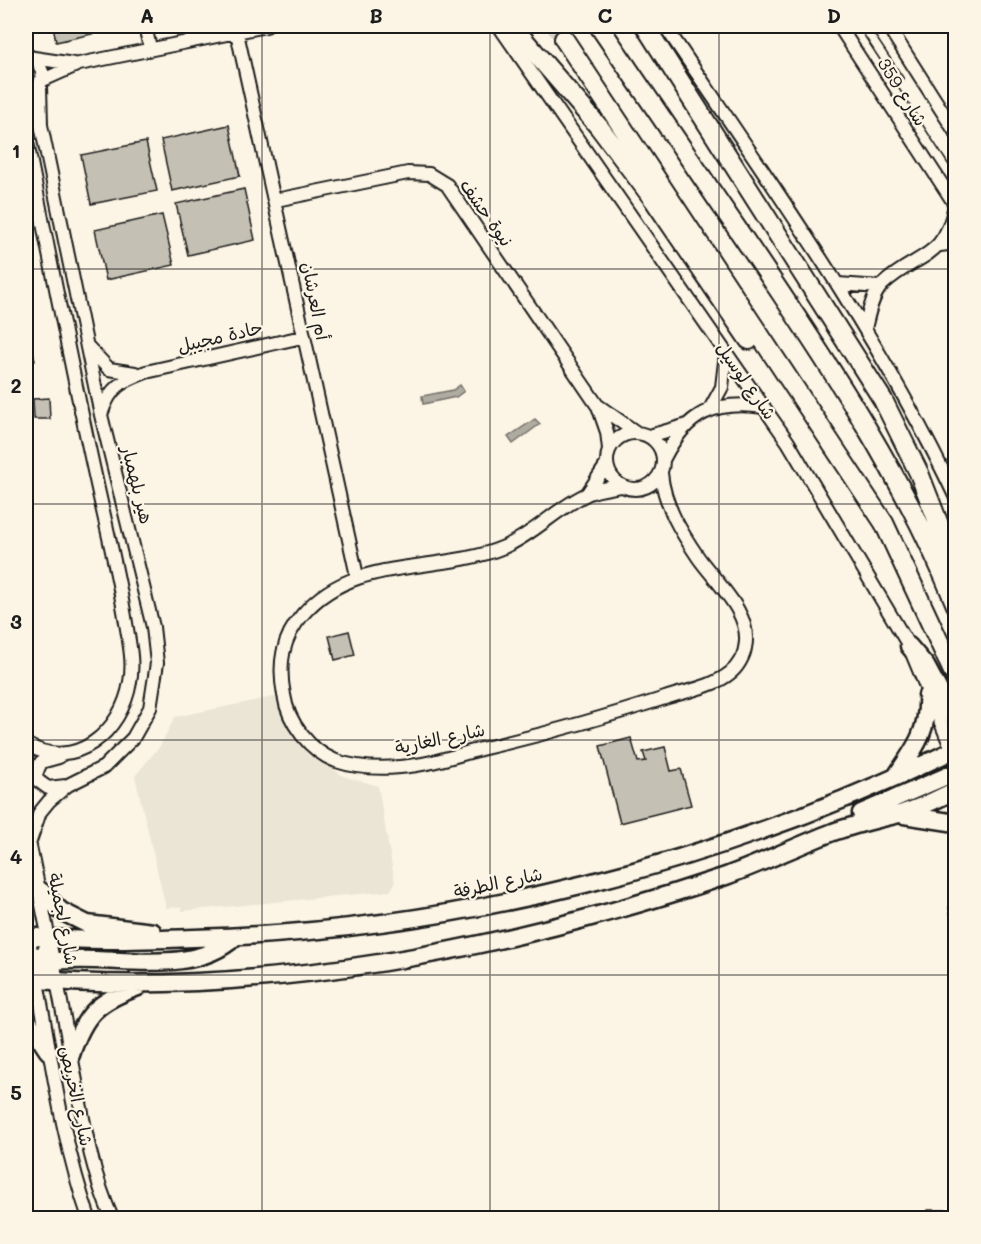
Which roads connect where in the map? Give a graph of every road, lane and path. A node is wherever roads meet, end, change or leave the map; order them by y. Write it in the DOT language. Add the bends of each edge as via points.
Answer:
graph roads {
  1 [pos="145,26"];
  2 [pos="266,26"];
  3 [pos="499,26"];
  4 [pos="512,26"];
  5 [pos="599,26"];
  6 [pos="645,26"];
  7 [pos="665,26"];
  8 [pos="839,26"];
  9 [pos="888,26"];
  10 [pos="237,33"];
  11 [pos="564,39"];
  12 [pos="150,48"];
  13 [pos="28,53"];
  14 [pos="79,64"];
  15 [pos="41,83"];
  16 [pos="26,97"];
  17 [pos="956,133"];
  18 [pos="26,137"];
  19 [pos="276,200"];
  20 [pos="955,206"];
  21 [pos="956,243"];
  22 [pos="940,245"];
  23 [pos="838,284"];
  24 [pos="880,287"];
  25 [pos="865,329"];
  26 [pos="302,337"];
  27 [pos="87,347"];
  28 [pos="726,353"];
  29 [pos="146,372"];
  30 [pos="597,405"];
  31 [pos="764,407"];
  32 [pos="710,409"];
  33 [pos="101,415"];
  34 [pos="684,426"];
  35 [pos="643,434"];
  36 [pos="609,449"];
  37 [pos="664,458"];
  38 [pos="607,464"];
  39 [pos="661,473"];
  40 [pos="621,486"];
  41 [pos="641,489"];
  42 [pos="587,494"];
  43 [pos="956,498"];
  44 [pos="669,508"];
  45 [pos="884,523"];
  46 [pos="956,568"];
  47 [pos="357,576"];
  48 [pos="956,605"];
  49 [pos="909,646"];
  50 [pos="956,678"];
  51 [pos="927,695"];
  52 [pos="956,722"];
  53 [pos="26,744"];
  54 [pos="954,753"];
  55 [pos="66,755"];
  56 [pos="956,772"];
  57 [pos="896,776"];
  58 [pos="68,785"];
  59 [pos="956,790"];
  60 [pos="897,814"];
  61 [pos="956,823"];
  62 [pos="26,827"];
  63 [pos="810,841"];
  64 [pos="29,844"];
  65 [pos="41,891"];
  66 [pos="26,933"];
  67 [pos="235,937"];
  68 [pos="50,939"];
  69 [pos="168,939"];
  70 [pos="29,959"];
  71 [pos="53,961"];
  72 [pos="30,979"];
  73 [pos="57,982"];
  74 [pos="150,982"];
  75 [pos="26,1018"];
  76 [pos="48,1051"];
  77 [pos="71,1055"];
  78 [pos="89,1218"];
  79 [pos="112,1218"];
  1 -- 12 [label="street"];
  2 -- 10 [label="street"];
  3 -- 28 [label="street, شارع لوسيل"];
  4 -- 45 [label="highway" via="599,127 647,191 857,493"];
  5 -- 48 [label="highway" via="823,354 880,447 931,543"];
  6 -- 46 [label="highway" via="883,400 920,472"];
  7 -- 23 [label="street"];
  8 -- 20 [label="street, شارع 359"];
  9 -- 17 [label="street, شارع 359"];
  10 -- 12 [label="street"];
  10 -- 19 [label="street, أم العرشان"];
  11 -- 45 [label="highway, شارع لوسيل"];
  12 -- 14 [label="street"];
  13 -- 14 [label="street"];
  13 -- 15 [label="street" via="42,68"];
  14 -- 15 [label="street"];
  15 -- 16 [label="street"];
  15 -- 27 [label="street, هير بلهمبار" via="41,125"];
  18 -- 55 [label="street" via="131,656 130,682 115,721 83,750"];
  19 -- 26 [label="street, أم العرشان"];
  19 -- 30 [label="street, نيوة حشف" via="408,173 429,174 447,185"];
  20 -- 22 [label="street"];
  21 -- 22 [label="street"];
  22 -- 24 [label="street"];
  23 -- 24 [label="street"];
  23 -- 25 [label="street"];
  24 -- 25 [label="street"];
  25 -- 43 [label="street"];
  26 -- 29 [label="street, حادة مجيبل"];
  26 -- 47 [label="street, أم العرشان"];
  27 -- 29 [label="street, حادة مجيبل" via="109,369"];
  27 -- 33 [label="street, هير بلهمبار"];
  28 -- 31 [label="street, شارع لوسيل"];
  28 -- 32 [label="street" via="722,387"];
  29 -- 33 [label="street, حادة مجيبل" via="118,383 106,398"];
  30 -- 35 [label="street, نيوة حشف"];
  30 -- 36 [label="street, نيوة حشف"];
  31 -- 32 [label="street" via="731,405"];
  31 -- 49 [label="street, شارع لوسيل"];
  32 -- 34 [label="street"];
  33 -- 58 [label="street, هير بلهمبار" via="153,627 157,663 150,708 133,738 104,767"];
  34 -- 35 [label="street"];
  34 -- 37 [label="street"];
  35 -- 36 [label="street" via="618,439"];
  35 -- 37 [label="street" via="656,442"];
  36 -- 38 [label="street"];
  37 -- 39 [label="street"];
  38 -- 40 [label="street"];
  38 -- 42 [label="street, شارع الغارية"];
  39 -- 41 [label="street" via="656,481"];
  39 -- 44 [label="street, شارع الغارية"];
  40 -- 41 [label="street"];
  40 -- 42 [label="street, شارع الغارية"];
  41 -- 44 [label="street, شارع الغارية"];
  42 -- 47 [label="street, شارع الغارية" via="501,548"];
  44 -- 47 [label="street, شارع الغارية" via="698,557 740,614 746,630 745,650 731,672 711,683 585,724 417,765 364,768 334,760 314,748 300,732 284,700 282,655 292,628 312,603"];
  45 -- 50 [label="highway, شارع لوسيل"];
  49 -- 51 [label="street, شارع لوسيل"];
  49 -- 52 [label="main road" via="926,666"];
  51 -- 54 [label="street, شارع لوسيل"];
  51 -- 57 [label="main road" via="921,739"];
  53 -- 55 [label="street" via="45,753"];
  54 -- 57 [label="main road, شارع الطرفة"];
  55 -- 58 [label="street" via="41,762 36,774 37,780 48,788"];
  56 -- 63 [label="main road" via="842,821"];
  57 -- 67 [label="main road, شارع الطرفة" via="802,815 565,889 392,923"];
  58 -- 64 [label="street, هير بلهمبار" via="40,812"];
  59 -- 60 [label="main road"];
  60 -- 61 [label="main road"];
  60 -- 63 [label="main road"];
  62 -- 64 [label="street, شارع لجميلة"];
  63 -- 74 [label="main road" via="729,875 673,893 515,935 278,977"];
  64 -- 65 [label="street, شارع لجميلة"];
  65 -- 68 [label="street, شارع لجميلة"];
  65 -- 69 [label="main road" via="61,911 87,924 150,930"];
  66 -- 68 [label="main road, شارع الطرفة"];
  66 -- 70 [label="street"];
  67 -- 69 [label="main road, شارع الطرفة"];
  67 -- 71 [label="main road" via="219,951 190,960"];
  68 -- 69 [label="main road, شارع الطرفة"];
  68 -- 70 [label="main road" via="45,954"];
  68 -- 71 [label="street, شارع لجميلة"];
  70 -- 72 [label="street"];
  71 -- 72 [label="main road"];
  71 -- 73 [label="street, شارع لجميلة"];
  72 -- 73 [label="main road"];
  72 -- 76 [label="street, شارع الخريص"];
  73 -- 74 [label="main road"];
  73 -- 77 [label="street, شارع الخريص"];
  74 -- 77 [label="main road" via="108,998 92,1012 78,1032"];
  75 -- 76 [label="main road"];
  76 -- 78 [label="street, شارع الخريص"];
  77 -- 79 [label="street, شارع الخريص" via="84,1129"];
}
